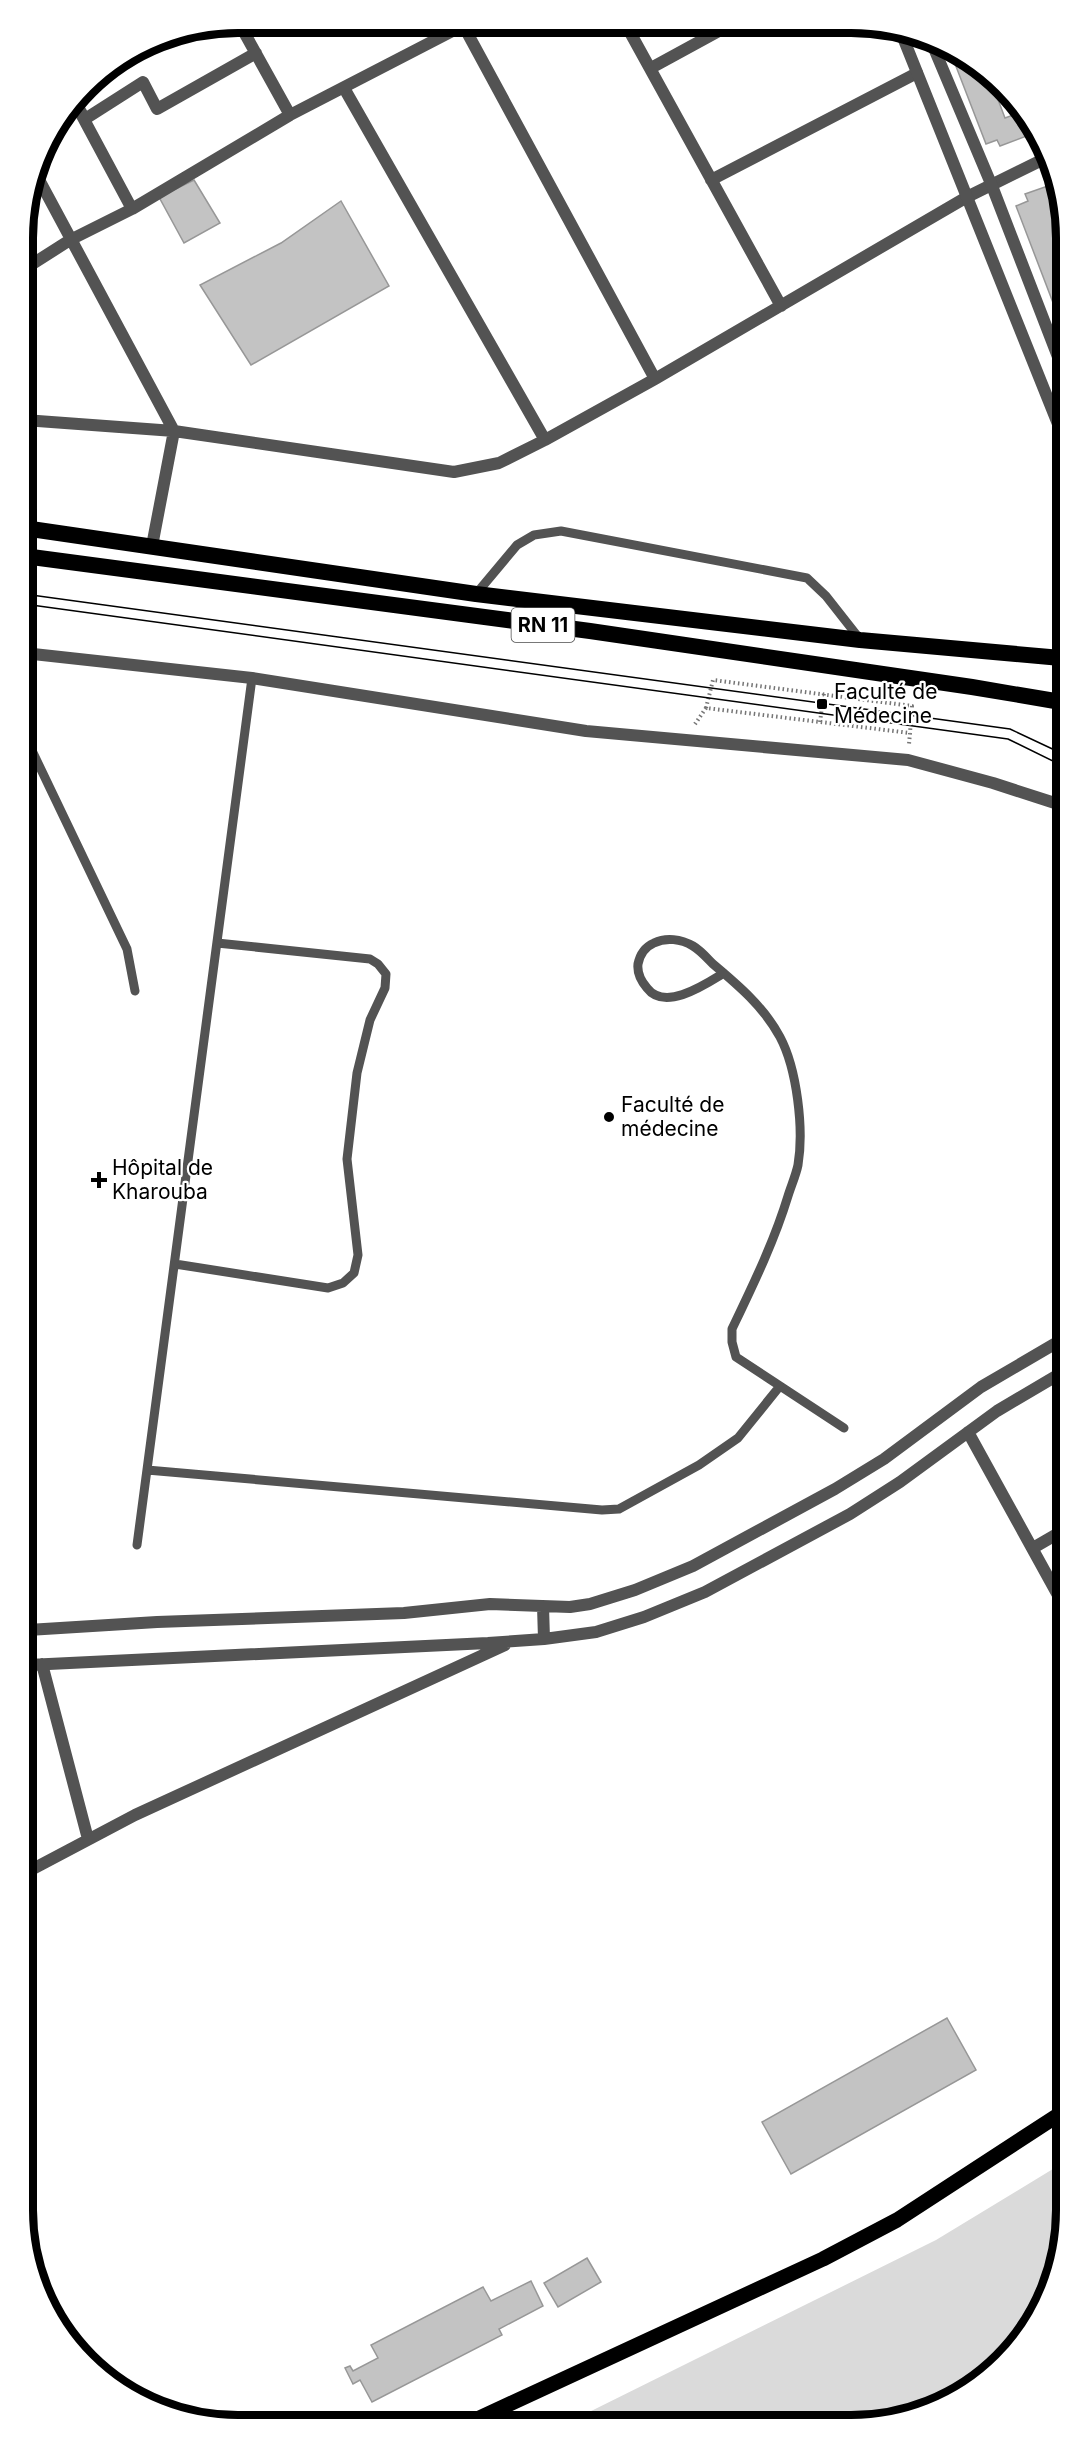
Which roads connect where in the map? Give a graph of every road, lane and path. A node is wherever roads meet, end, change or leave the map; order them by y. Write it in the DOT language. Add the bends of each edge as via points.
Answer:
graph roads {
  1 [pos="245,33"];
  2 [pos="449,33"];
  3 [pos="468,33"];
  4 [pos="631,33"];
  5 [pos="715,33"];
  6 [pos="904,41"];
  7 [pos="935,51"];
  8 [pos="256,53"];
  9 [pos="651,68"];
  10 [pos="917,73"];
  11 [pos="344,88"];
  12 [pos="78,109"];
  13 [pos="79,109"];
  14 [pos="290,115"];
  15 [pos="1040,160"];
  16 [pos="711,180"];
  17 [pos="41,183"];
  18 [pos="992,186"];
  19 [pos="967,197"];
  20 [pos="132,208"];
  21 [pos="70,240"];
  22 [pos="33,264"];
  23 [pos="781,306"];
  24 [pos="1056,352"];
  25 [pos="655,380"];
  26 [pos="1056,419"];
  27 [pos="33,421"];
  28 [pos="174,431"];
  29 [pos="545,440"];
  30 [pos="33,529"];
  31 [pos="153,546"];
  32 [pos="33,557"];
  33 [pos="476,594"];
  34 [pos="860,640"];
  35 [pos="1056,647"];
  36 [pos="33,654"];
  37 [pos="1034,656"];
  38 [pos="1056,658"];
  39 [pos="252,678"];
  40 [pos="824,693"];
  41 [pos="1056,701"];
  42 [pos="706,708"];
  43 [pos="819,722"];
  44 [pos="910,734"];
  45 [pos="685,740"];
  46 [pos="33,753"];
  47 [pos="908,760"];
  48 [pos="1056,804"];
  49 [pos="217,943"];
  50 [pos="724,973"];
  51 [pos="135,991"];
  52 [pos="174,1264"];
  53 [pos="1056,1343"];
  54 [pos="1056,1376"];
  55 [pos="780,1386"];
  56 [pos="844,1428"];
  57 [pos="968,1432"];
  58 [pos="147,1470"];
  59 [pos="1056,1535"];
  60 [pos="137,1545"];
  61 [pos="1033,1548"];
  62 [pos="1056,1591"];
  63 [pos="543,1606"];
  64 [pos="33,1630"];
  65 [pos="544,1639"];
  66 [pos="511,1642"];
  67 [pos="42,1664"];
  68 [pos="33,1665"];
  69 [pos="88,1839"];
  70 [pos="33,1869"];
  71 [pos="1056,2117"];
  72 [pos="486,2415"];
  1 -- 8 [label="street"];
  2 -- 11 [label="street"];
  3 -- 25 [label="street"];
  4 -- 9 [label="street"];
  5 -- 9 [label="street"];
  6 -- 10 [label="street"];
  7 -- 18 [label="street"];
  8 -- 13 [label="street" via="157,109 143,82 85,119"];
  8 -- 14 [label="street"];
  9 -- 16 [label="street"];
  10 -- 16 [label="street"];
  10 -- 19 [label="street"];
  11 -- 14 [label="street"];
  11 -- 29 [label="street"];
  12 -- 20 [label="street"];
  14 -- 20 [label="street"];
  15 -- 18 [label="street"];
  16 -- 23 [label="street"];
  17 -- 21 [label="street"];
  18 -- 19 [label="street"];
  18 -- 24 [label="street"];
  19 -- 23 [label="street"];
  19 -- 26 [label="street"];
  20 -- 21 [label="street"];
  21 -- 22 [label="street"];
  21 -- 28 [label="street"];
  23 -- 25 [label="street"];
  25 -- 29 [label="street"];
  27 -- 28 [label="street"];
  28 -- 29 [label="street" via="454,472 499,463"];
  28 -- 31 [label="street"];
  30 -- 31 [label="highway, RN 11"];
  31 -- 33 [label="highway, RN 11"];
  32 -- 41 [label="highway, RN 11" via="590,631"];
  33 -- 34 [label="highway, RN 11"];
  33 -- 34 [label="lane" via="517,545 534,535 561,531 807,578"];
  34 -- 37 [label="highway, RN 11"];
  35 -- 37 [label="highway"];
  36 -- 39 [label="street"];
  37 -- 38 [label="highway, RN 11"];
  39 -- 45 [label="street" via="586,731"];
  39 -- 49 [label="lane"];
  40 -- 42 [label="path" via="713,680"];
  40 -- 43 [label="path"];
  40 -- 44 [label="path" via="912,706"];
  42 -- 43 [label="path"];
  42 -- 45 [label="path"];
  43 -- 44 [label="path"];
  44 -- 47 [label="path"];
  45 -- 47 [label="street"];
  46 -- 51 [label="lane" via="127,949"];
  47 -- 48 [label="street"];
  49 -- 52 [label="lane"];
  49 -- 52 [label="lane" via="370,959 386,974 357,1073 347,1159 358,1255 354,1273 343,1283 328,1288"];
  50 -- 50 [label="lane" via="692,945 672,939 651,944 641,953 638,965 640,979 650,992 671,998 693,992"];
  50 -- 55 [label="lane" via="765,1012 781,1039 793,1074 799,1121 798,1165 777,1232 732,1329 736,1357"];
  52 -- 58 [label="lane"];
  53 -- 63 [label="street" via="981,1387 835,1490 693,1566 590,1604"];
  54 -- 57 [label="street"];
  55 -- 56 [label="lane"];
  55 -- 58 [label="lane" via="738,1438 699,1465 619,1509"];
  57 -- 61 [label="street"];
  57 -- 65 [label="street" via="850,1514 705,1592 596,1632"];
  58 -- 60 [label="lane"];
  59 -- 61 [label="street"];
  61 -- 62 [label="street"];
  63 -- 64 [label="street" via="490,1604 404,1613"];
  63 -- 65 [label="street"];
  65 -- 66 [label="street"];
  66 -- 67 [label="street"];
  66 -- 69 [label="street"];
  67 -- 68 [label="street"];
  67 -- 69 [label="street"];
  69 -- 70 [label="street"];
  71 -- 72 [label="main road" via="897,2220 823,2259"];
}
